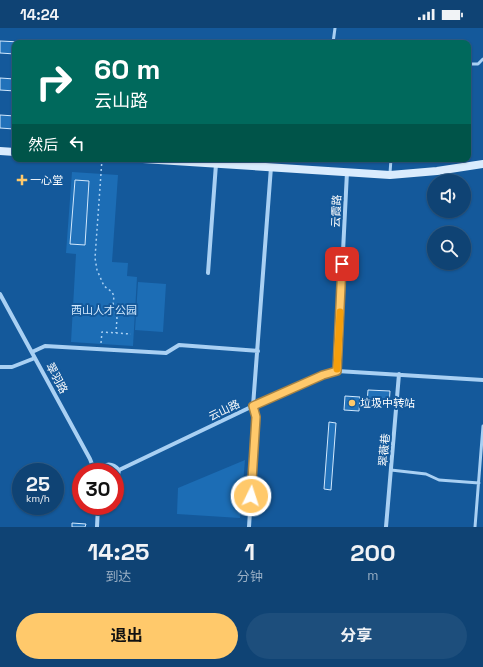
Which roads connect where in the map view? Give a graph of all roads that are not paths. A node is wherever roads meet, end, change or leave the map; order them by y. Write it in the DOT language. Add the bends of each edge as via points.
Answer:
graph roads {
  1 [pos="335,28"];
  2 [pos="333,40"];
  3 [pos="483,59"];
  4 [pos="471,64"];
  5 [pos="0,151"];
  6 [pos="12,152"];
  7 [pos="221,162"];
  8 [pos="391,162"];
  9 [pos="483,164"];
  10 [pos="271,167"];
  11 [pos="347,172"];
  12 [pos="390,175"];
  13 [pos="208,274"];
  14 [pos="0,294"];
  15 [pos="258,351"];
  16 [pos="32,352"];
  17 [pos="35,358"];
  18 [pos="0,367"];
  19 [pos="337,371"];
  20 [pos="399,374"];
  21 [pos="483,380"];
  22 [pos="253,406"];
  23 [pos="483,426"];
  24 [pos="92,463"];
  25 [pos="124,468"];
  26 [pos="391,470"];
  27 [pos="479,483"];
  28 [pos="98,515"];
  29 [pos="97,527"];
  30 [pos="249,527"];
  31 [pos="386,527"];
  32 [pos="475,527"];
  1 -- 2 [label="lane"];
  3 -- 4 [label="lane" via="478,64"];
  5 -- 6 [label="street"];
  7 -- 10 [label="street"];
  7 -- 13 [label="street"];
  8 -- 12 [label="lane"];
  9 -- 12 [label="street" via="437,172"];
  10 -- 11 [label="street"];
  10 -- 15 [label="street"];
  11 -- 12 [label="street"];
  11 -- 19 [label="street, 云霞路"];
  14 -- 16 [label="street, 翠羽路"];
  15 -- 16 [label="street" via="179,345 166,353 45,346"];
  15 -- 22 [label="street"];
  16 -- 17 [label="street, 翠羽路"];
  17 -- 18 [label="street" via="12,367"];
  17 -- 24 [label="street, 翠羽路"];
  19 -- 20 [label="street, 云山路"];
  19 -- 22 [label="street, 云山路"];
  20 -- 21 [label="street, 云山路"];
  20 -- 26 [label="street, 翠薇巷"];
  22 -- 25 [label="street, 云山路"];
  22 -- 30 [label="street" via="256,417"];
  23 -- 27 [label="lane"];
  26 -- 27 [label="lane" via="426,474 439,480"];
  26 -- 31 [label="street, 翠薇巷"];
  27 -- 32 [label="lane"];
  28 -- 29 [label="street"];
}
